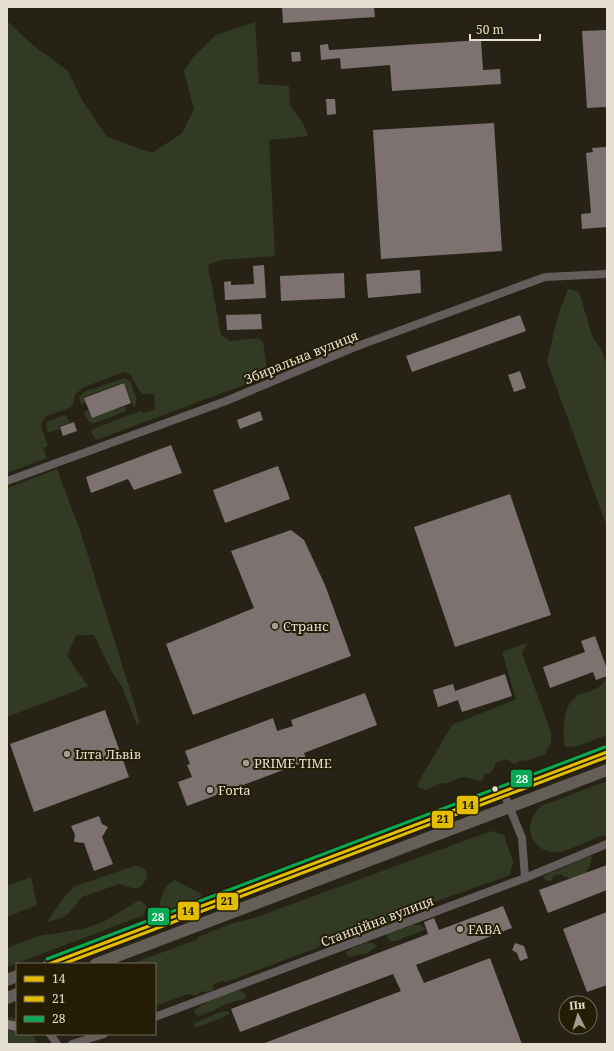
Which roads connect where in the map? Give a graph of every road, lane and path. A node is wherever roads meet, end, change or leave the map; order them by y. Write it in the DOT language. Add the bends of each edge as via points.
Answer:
graph roads {
  1 [pos="607,274"];
  2 [pos="7,481"];
  3 [pos="607,752"];
  4 [pos="607,770"];
  5 [pos="503,791"];
  6 [pos="510,808"];
  7 [pos="607,844"];
  8 [pos="525,878"];
  9 [pos="52,963"];
  10 [pos="99,963"];
  11 [pos="7,989"];
  12 [pos="16,994"];
  13 [pos="156,1018"];
  14 [pos="51,1035"];
  15 [pos="101,1035"];
  16 [pos="57,1044"];
  17 [pos="72,1044"];
  1 -- 2 [label="street, Збиральна вулиця" via="545,277 355,347 226,401"];
  3 -- 5 [label="main road"];
  4 -- 6 [label="main road"];
  5 -- 6 [label="street"];
  5 -- 9 [label="main road"];
  6 -- 8 [label="street" via="522,838"];
  6 -- 10 [label="main road"];
  7 -- 8 [label="street, Станційна вулиця"];
  8 -- 13 [label="street, Станційна вулиця"];
  11 -- 12 [label="street"];
  14 -- 16 [label="street"];
  15 -- 17 [label="street"];
}
